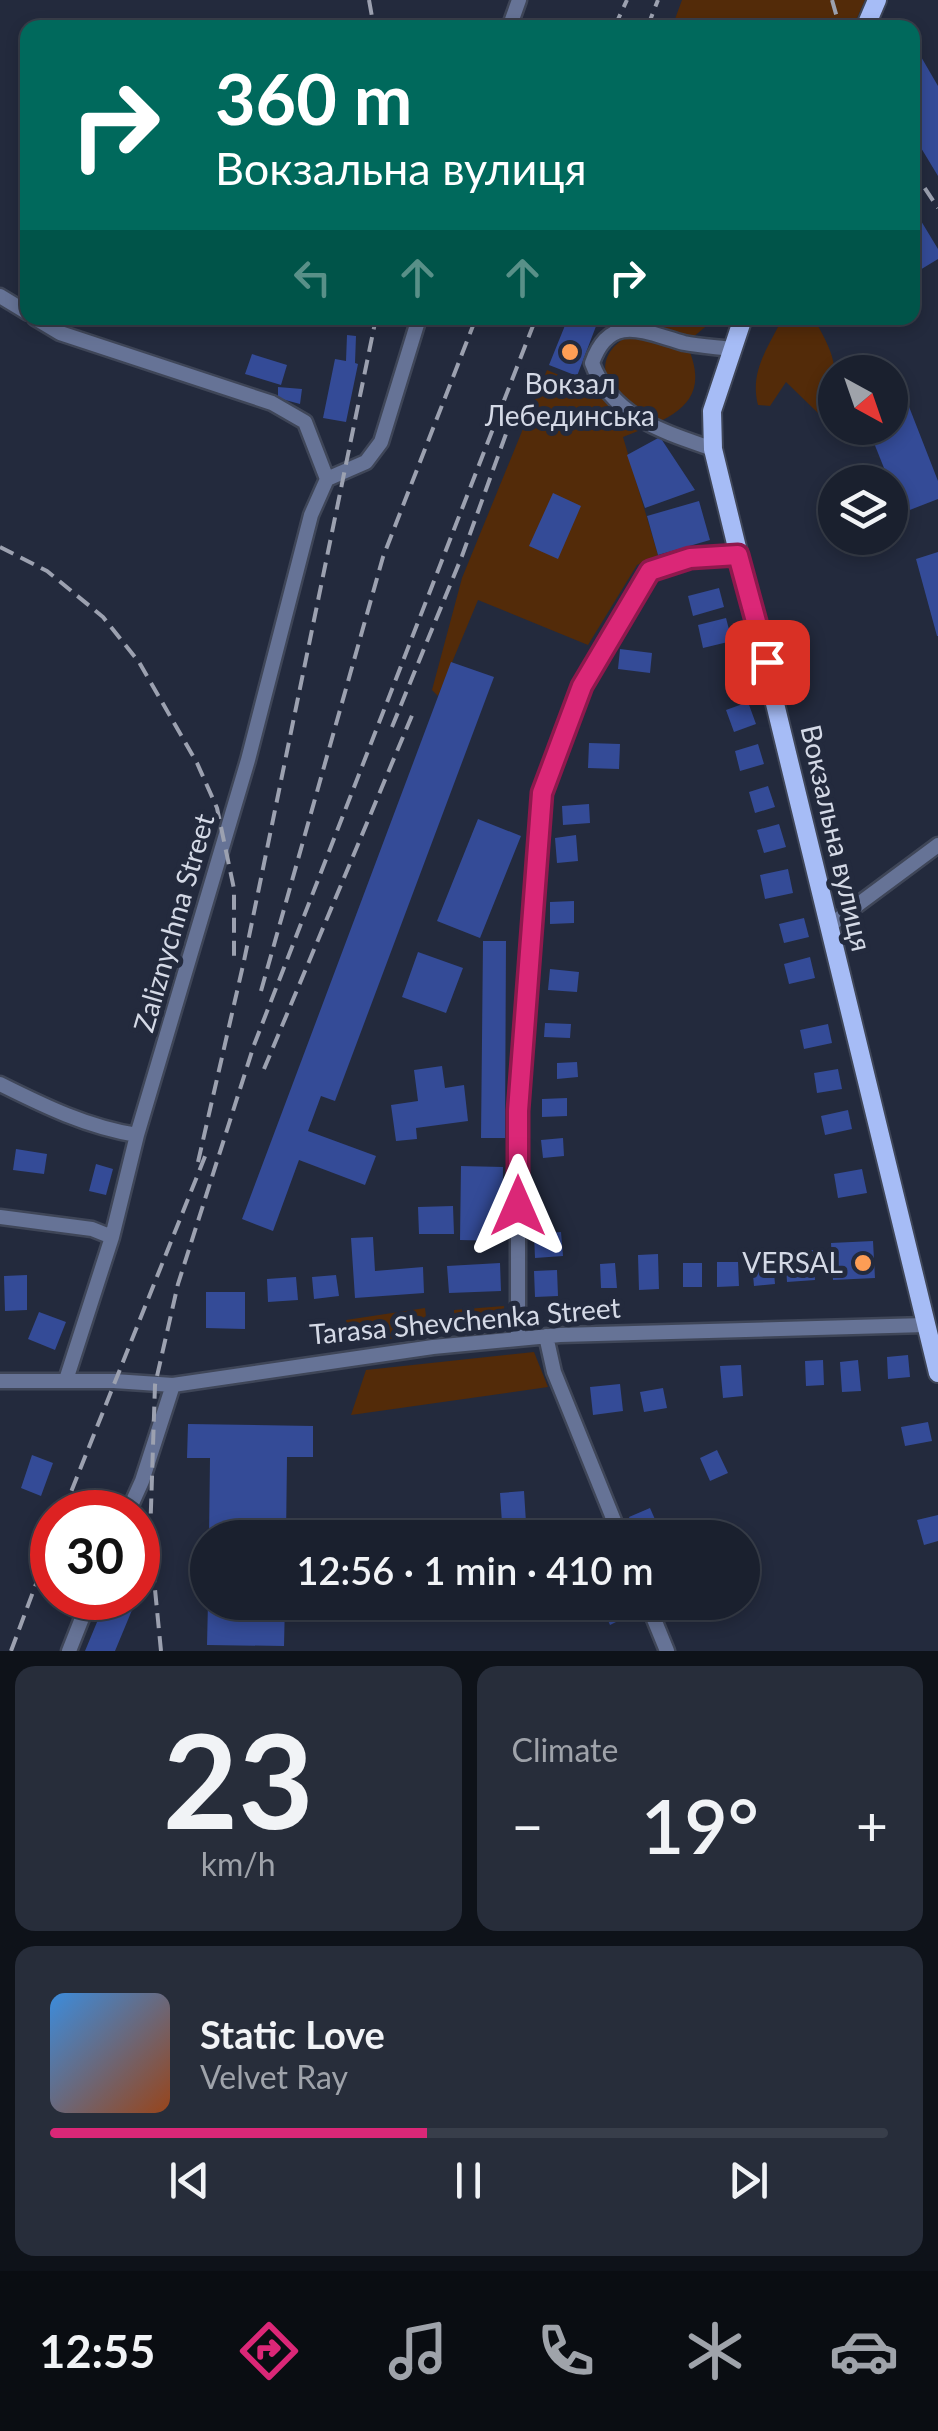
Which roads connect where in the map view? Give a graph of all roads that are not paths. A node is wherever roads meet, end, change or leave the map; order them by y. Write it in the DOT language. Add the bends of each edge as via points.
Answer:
graph roads {
  1 [pos="48,325"];
  2 [pos="418,325"];
  3 [pos="741,325"];
  4 [pos="732,349"];
  5 [pos="713,448"];
  6 [pos="327,479"];
  7 [pos="738,555"];
  8 [pos="938,845"];
  9 [pos="829,926"];
  10 [pos="0,1084"];
  11 [pos="137,1135"];
  12 [pos="0,1217"];
  13 [pos="112,1236"];
  14 [pos="932,1324"];
  15 [pos="546,1336"];
  16 [pos="518,1339"];
  17 [pos="938,1374"];
  18 [pos="66,1380"];
  19 [pos="0,1381"];
  20 [pos="173,1385"];
  21 [pos="138,1490"];
  22 [pos="614,1520"];
  23 [pos="81,1620"];
  24 [pos="655,1620"];
  25 [pos="69,1651"];
  26 [pos="668,1651"];
  1 -- 6 [label="street" via="305,416"];
  2 -- 6 [label="street" via="380,442 366,462"];
  3 -- 4 [label="main road, Вокзальна вулиця"];
  4 -- 5 [label="main road, Вокзальна вулиця" via="712,411"];
  4 -- 5 [label="street" via="639,329 614,332 598,344 592,364 620,406 652,428"];
  5 -- 7 [label="main road, Вокзальна вулиця"];
  6 -- 11 [label="street, Zaliznychna Street" via="311,515 248,760"];
  7 -- 9 [label="main road, Вокзальна вулиця"];
  7 -- 16 [label="street" via="690,558 650,571 582,686 542,793 518,1111"];
  8 -- 9 [label="street"];
  9 -- 14 [label="main road, Вокзальна вулиця"];
  10 -- 11 [label="street" via="52,1110"];
  11 -- 13 [label="street, Zaliznychna Street"];
  12 -- 13 [label="street"];
  13 -- 18 [label="street, Zaliznychna Street"];
  14 -- 15 [label="street, Tarasa Shevchenka Street"];
  14 -- 17 [label="main road, Вокзальна вулиця"];
  15 -- 16 [label="street, Tarasa Shevchenka Street"];
  15 -- 22 [label="street"];
  16 -- 20 [label="street, Tarasa Shevchenka Street"];
  18 -- 19 [label="street, Tarasa Shevchenka Street"];
  18 -- 20 [label="street, Tarasa Shevchenka Street"];
  20 -- 21 [label="street"];
  23 -- 25 [label="street"];
  24 -- 26 [label="street"];
}
